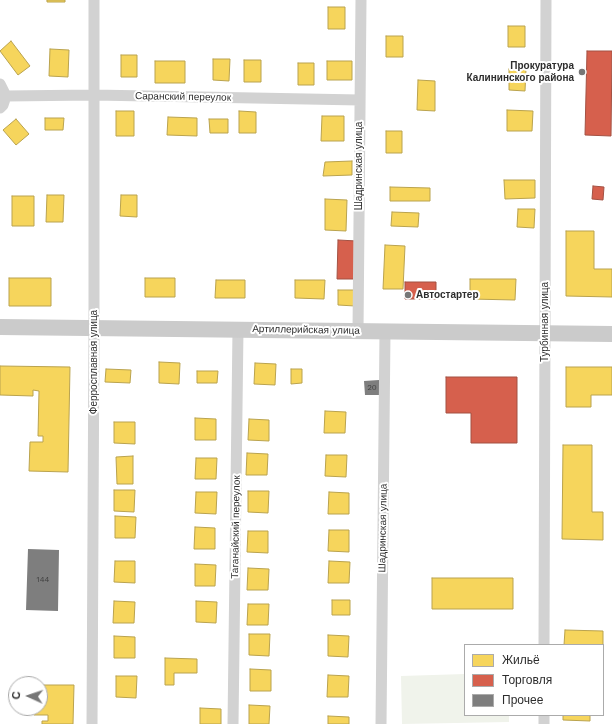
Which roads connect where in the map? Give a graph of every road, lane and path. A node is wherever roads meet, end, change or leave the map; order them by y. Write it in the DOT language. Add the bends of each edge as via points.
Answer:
graph roads {
  1 [pos="94,0"];
  2 [pos="361,0"];
  3 [pos="546,0"];
  4 [pos="0,84"];
  5 [pos="94,95"];
  6 [pos="6,96"];
  7 [pos="360,100"];
  8 [pos="0,108"];
  9 [pos="0,328"];
  10 [pos="94,328"];
  11 [pos="238,329"];
  12 [pos="358,331"];
  13 [pos="385,332"];
  14 [pos="545,333"];
  15 [pos="612,334"];
  16 [pos="544,644"];
  17 [pos="92,724"];
  18 [pos="233,724"];
  19 [pos="381,724"];
  1 -- 5 [label="street, Ферросплавная улица"];
  2 -- 7 [label="street, Шадринская улица"];
  3 -- 14 [label="street, Турбинная улица"];
  4 -- 6 [label="street"];
  5 -- 6 [label="street, Саранский переулок"];
  5 -- 7 [label="street, Саранский переулок"];
  5 -- 10 [label="street, Ферросплавная улица"];
  6 -- 8 [label="street"];
  7 -- 12 [label="street, Шадринская улица"];
  9 -- 10 [label="street, Артиллерийская улица"];
  10 -- 11 [label="street, Артиллерийская улица"];
  10 -- 17 [label="street, Ферросплавная улица"];
  11 -- 12 [label="street, Артиллерийская улица"];
  11 -- 18 [label="street, Таганайский переулок"];
  12 -- 13 [label="street, Артиллерийская улица"];
  13 -- 14 [label="street, Артиллерийская улица"];
  13 -- 19 [label="street, Шадринская улица"];
  14 -- 15 [label="street, Артиллерийская улица"];
  14 -- 16 [label="street, Турбинная улица"];
}
